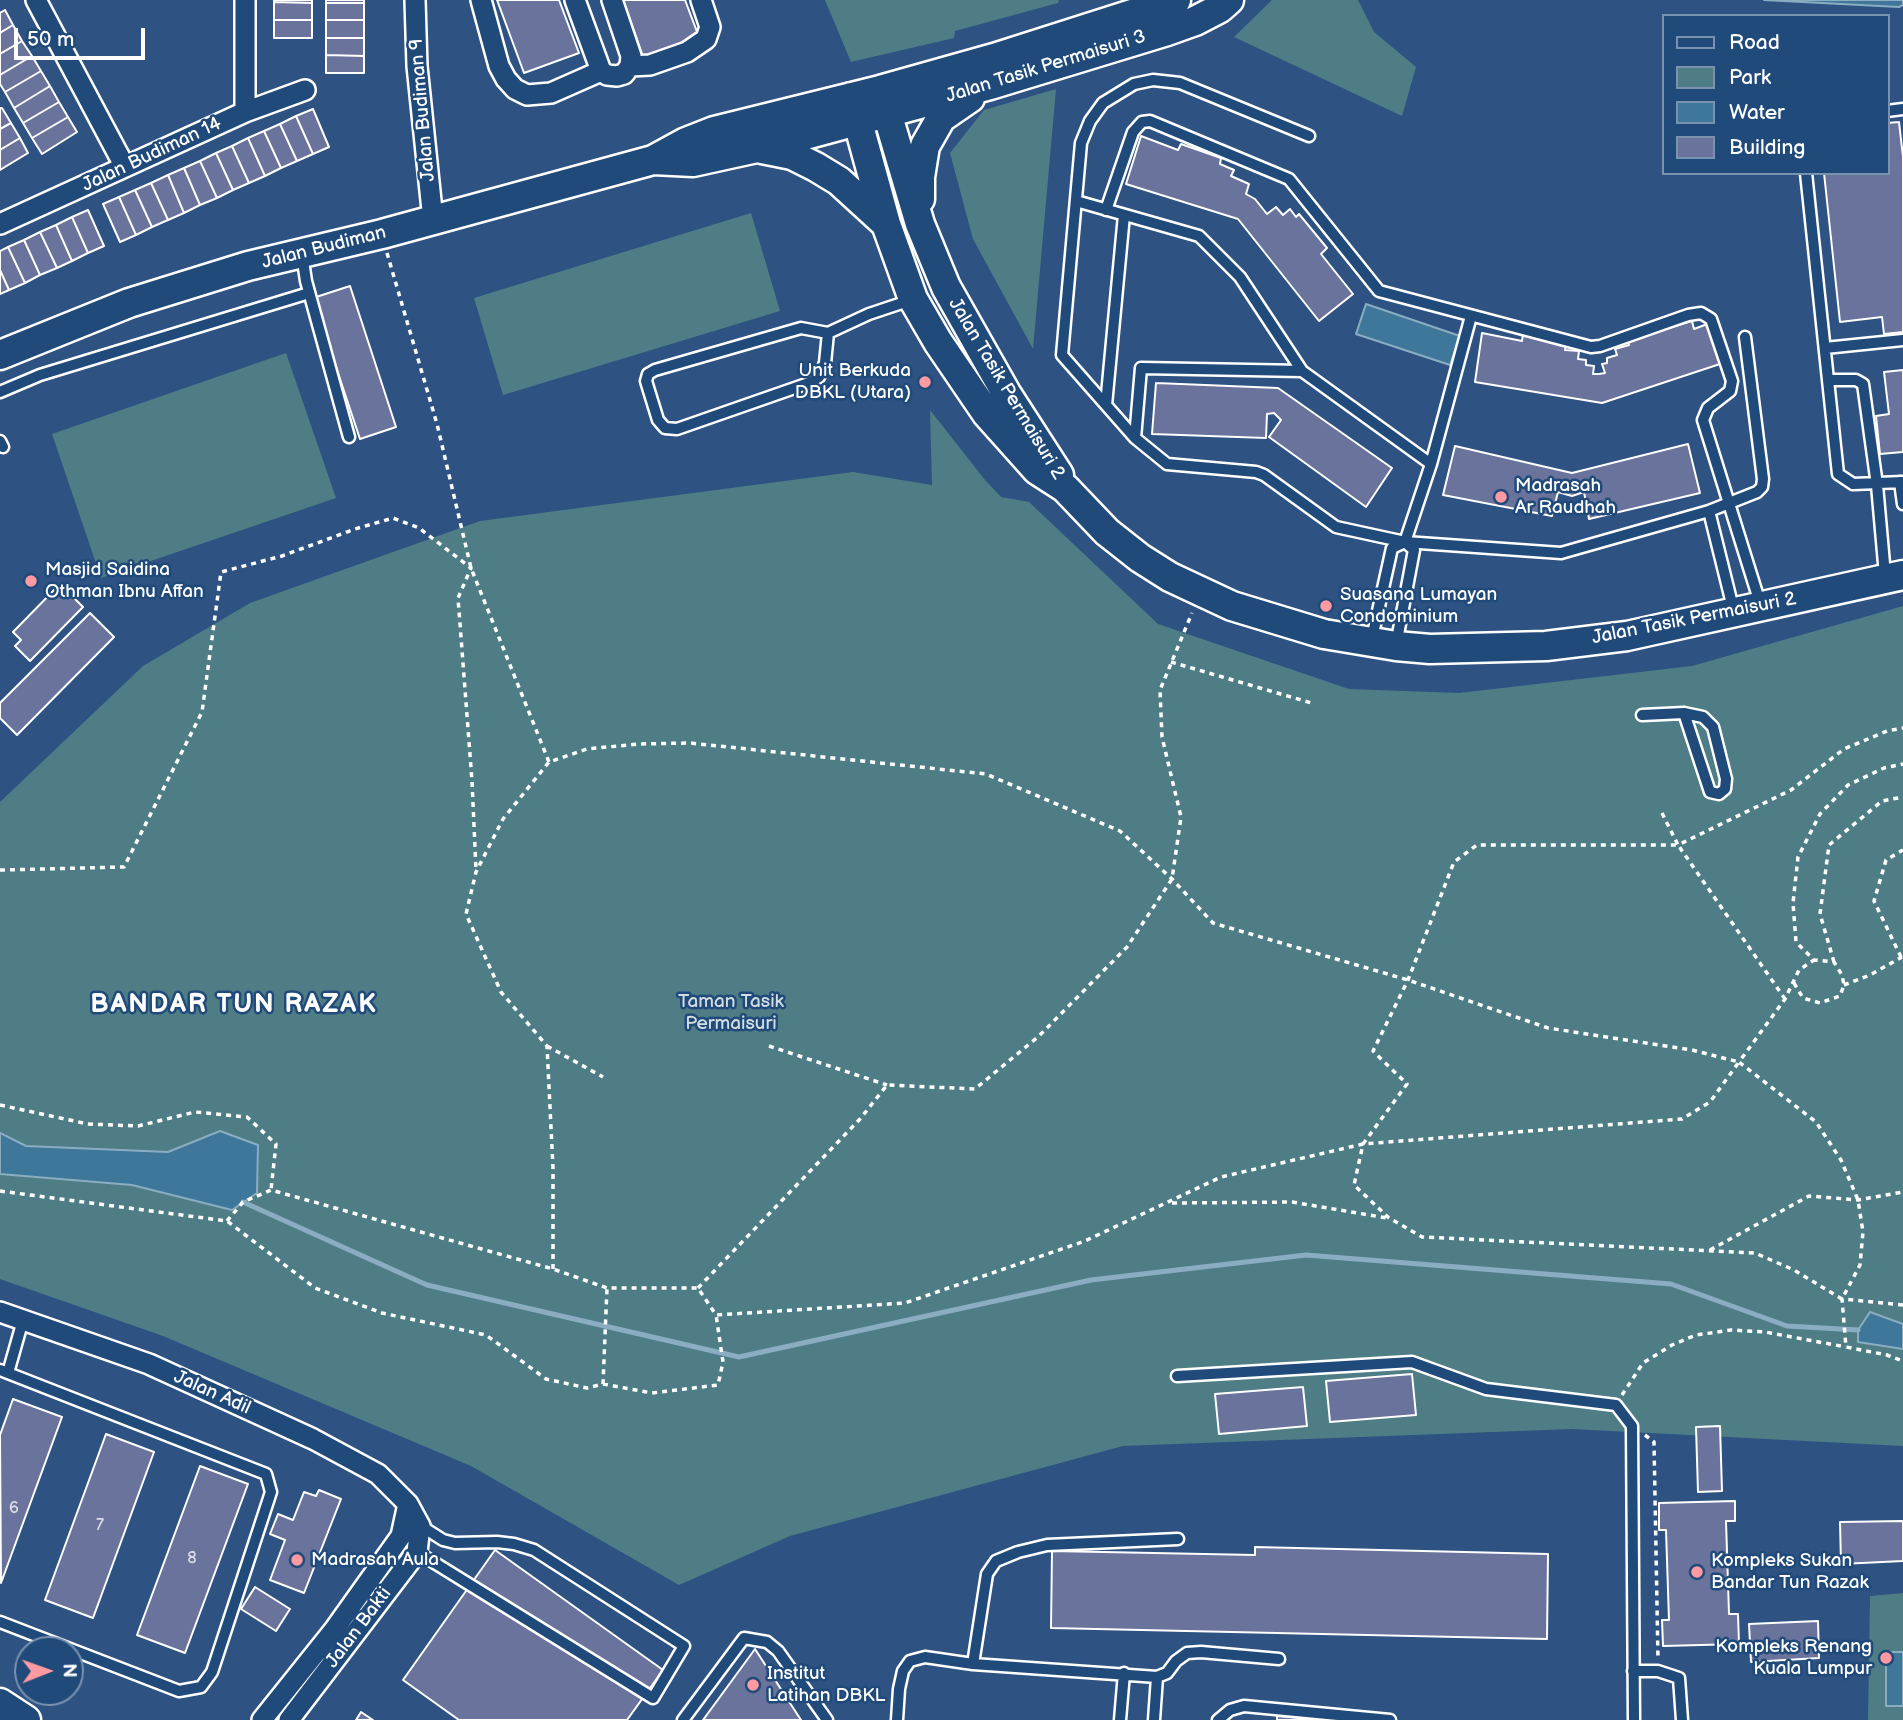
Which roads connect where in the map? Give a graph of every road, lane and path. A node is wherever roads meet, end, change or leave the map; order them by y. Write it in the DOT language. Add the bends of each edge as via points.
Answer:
graph roads {
  1 [pos="36,0"];
  2 [pos="245,0"];
  3 [pos="415,0"];
  4 [pos="481,0"];
  5 [pos="575,0"];
  6 [pos="612,0"];
  7 [pos="702,0"];
  8 [pos="1176,0"];
  9 [pos="1229,0"];
  10 [pos="630,66"];
  11 [pos="601,71"];
  12 [pos="989,85"];
  13 [pos="305,90"];
  14 [pos="884,101"];
  15 [pos="854,109"];
  16 [pos="245,112"];
  17 [pos="1309,136"];
  18 [pos="757,148"];
  19 [pos="653,160"];
  20 [pos="125,167"];
  21 [pos="1807,175"];
  22 [pos="1076,201"];
  23 [pos="1106,210"];
  24 [pos="1124,215"];
  25 [pos="433,220"];
  26 [pos="0,224"];
  27 [pos="886,224"];
  28 [pos="920,224"];
  29 [pos="382,234"];
  30 [pos="302,254"];
  31 [pos="309,293"];
  32 [pos="913,299"];
  33 [pos="1471,316"];
  34 [pos="828,333"];
  35 [pos="1745,337"];
  36 [pos="1903,340"];
  37 [pos="1825,348"];
  38 [pos="0,355"];
  39 [pos="1302,371"];
  40 [pos="1828,380"];
  41 [pos="0,392"];
  42 [pos="1106,405"];
  43 [pos="349,437"];
  44 [pos="1135,438"];
  45 [pos="1431,464"];
  46 [pos="1901,482"];
  47 [pos="1877,485"];
  48 [pos="1065,488"];
  49 [pos="1728,503"];
  50 [pos="1903,504"];
  51 [pos="1709,511"];
  52 [pos="1405,542"];
  53 [pos="471,568"];
  54 [pos="1894,577"];
  55 [pos="1201,592"];
  56 [pos="1747,609"];
  57 [pos="1383,644"];
  58 [pos="1171,662"];
  59 [pos="1315,704"];
  60 [pos="1684,713"];
  61 [pos="1642,715"];
  62 [pos="1903,728"];
  63 [pos="549,762"];
  64 [pos="1903,764"];
  65 [pos="1903,797"];
  66 [pos="1662,813"];
  67 [pos="1678,845"];
  68 [pos="1903,850"];
  69 [pos="0,870"];
  70 [pos="476,872"];
  71 [pos="1172,879"];
  72 [pos="1902,957"];
  73 [pos="1814,960"];
  74 [pos="1834,962"];
  75 [pos="1408,980"];
  76 [pos="1794,983"];
  77 [pos="1844,985"];
  78 [pos="1785,999"];
  79 [pos="547,1046"];
  80 [pos="769,1046"];
  81 [pos="1739,1062"];
  82 [pos="603,1077"];
  83 [pos="887,1085"];
  84 [pos="0,1105"];
  85 [pos="1363,1144"];
  86 [pos="271,1190"];
  87 [pos="0,1191"];
  88 [pos="1903,1192"];
  89 [pos="1858,1200"];
  90 [pos="1168,1203"];
  91 [pos="1389,1218"];
  92 [pos="227,1221"];
  93 [pos="1708,1251"];
  94 [pos="553,1269"];
  95 [pos="607,1288"];
  96 [pos="698,1288"];
  97 [pos="1842,1299"];
  98 [pos="1903,1305"];
  99 [pos="0,1312"];
  100 [pos="716,1315"];
  101 [pos="23,1320"];
  102 [pos="1846,1347"];
  103 [pos="1903,1362"];
  104 [pos="4,1372"];
  105 [pos="1177,1376"];
  106 [pos="603,1384"];
  107 [pos="1616,1405"];
  108 [pos="1632,1426"];
  109 [pos="408,1504"];
  110 [pos="420,1526"];
  111 [pos="1178,1539"];
  112 [pos="417,1552"];
  113 [pos="0,1622"];
  114 [pos="1279,1659"];
  115 [pos="973,1664"];
  116 [pos="1633,1671"];
  117 [pos="1658,1671"];
  118 [pos="1124,1673"];
  119 [pos="1157,1677"];
  120 [pos="277,1702"];
  121 [pos="0,1703"];
  122 [pos="293,1718"];
  123 [pos="26,1720"];
  124 [pos="262,1720"];
  125 [pos="683,1720"];
  126 [pos="827,1720"];
  127 [pos="897,1720"];
  128 [pos="1121,1720"];
  129 [pos="1154,1720"];
  130 [pos="1218,1720"];
  131 [pos="1390,1720"];
  132 [pos="1634,1720"];
  133 [pos="1682,1720"];
  1 -- 20 [label="street"];
  2 -- 16 [label="street"];
  3 -- 25 [label="street, Jalan Budiman 9"];
  4 -- 11 [label="street" via="499,66 515,89 527,95 551,93"];
  5 -- 11 [label="street"];
  6 -- 10 [label="street" via="631,56"];
  7 -- 10 [label="street" via="710,27 706,39 687,52 650,65"];
  8 -- 14 [label="street, Jalan Tasik Permaisuri 3" via="994,58"];
  9 -- 12 [label="street, Jalan Tasik Permaisuri 3" via="1195,21 1167,31"];
  10 -- 11 [label="street" via="617,76"];
  12 -- 14 [label="street, Jalan Tasik Permaisuri 3"];
  12 -- 28 [label="street" via="941,118 925,146"];
  13 -- 16 [label="street, Jalan Budiman 14"];
  14 -- 15 [label="street, Jalan Tasik Permaisuri 3"];
  14 -- 28 [label="street, Jalan Tasik Permaisuri 2"];
  15 -- 18 [label="street, Jalan Budiman"];
  15 -- 19 [label="street, Jalan Budiman" via="714,131"];
  15 -- 27 [label="street, Jalan Tasik Permaisuri 2"];
  16 -- 20 [label="street, Jalan Budiman 14"];
  17 -- 22 [label="lane" via="1180,83 1153,80 1134,84 1103,103 1090,121 1081,143"];
  18 -- 19 [label="street, Jalan Budiman" via="693,162"];
  18 -- 27 [label="street" via="792,155 816,167 839,181"];
  19 -- 25 [label="street, Jalan Budiman"];
  20 -- 26 [label="street, Jalan Budiman 14"];
  21 -- 37 [label="lane"];
  22 -- 23 [label="lane"];
  22 -- 42 [label="lane" via="1062,355"];
  23 -- 24 [label="lane"];
  23 -- 33 [label="lane" via="1133,132 1142,122 1150,121 1289,179 1379,291"];
  24 -- 39 [label="lane" via="1199,236 1240,277"];
  24 -- 42 [label="lane"];
  25 -- 29 [label="street, Jalan Budiman"];
  27 -- 32 [label="street, Jalan Tasik Permaisuri 2"];
  28 -- 48 [label="street, Jalan Tasik Permaisuri 2" via="946,288"];
  29 -- 30 [label="street, Jalan Budiman"];
  29 -- 53 [label="path" via="437,424"];
  30 -- 31 [label="lane"];
  30 -- 38 [label="street, Jalan Budiman" via="129,303"];
  31 -- 41 [label="lane" via="40,375"];
  31 -- 43 [label="lane"];
  32 -- 34 [label="lane"];
  32 -- 48 [label="street, Jalan Tasik Permaisuri 2" via="987,414 1037,470"];
  33 -- 45 [label="lane"];
  33 -- 49 [label="lane" via="1591,347 1688,315 1701,313 1712,319 1732,381 1730,391 1708,408 1703,420"];
  34 -- 34 [label="lane" via="801,328 655,370 646,381 658,420 665,428 677,429 809,383 820,377"];
  35 -- 49 [label="lane" via="1763,479 1757,492"];
  36 -- 37 [label="lane"];
  37 -- 40 [label="lane"];
  39 -- 44 [label="lane" via="1141,368"];
  39 -- 45 [label="lane"];
  40 -- 47 [label="lane" via="1838,474 1853,484"];
  40 -- 47 [label="lane" via="1863,384"];
  42 -- 44 [label="lane"];
  44 -- 52 [label="lane" via="1167,464 1256,472 1336,527"];
  45 -- 52 [label="lane"];
  46 -- 47 [label="lane"];
  46 -- 50 [label="lane"];
  47 -- 54 [label="lane"];
  48 -- 55 [label="street, Jalan Tasik Permaisuri 2" via="1107,532 1140,558"];
  49 -- 51 [label="lane"];
  49 -- 56 [label="lane"];
  51 -- 52 [label="lane" via="1561,554"];
  51 -- 56 [label="lane"];
  52 -- 57 [label="lane" via="1392,548"];
  52 -- 57 [label="lane" via="1414,551"];
  53 -- 63 [label="path"];
  53 -- 69 [label="path" via="419,528 394,518 221,572 202,712 124,867"];
  53 -- 70 [label="path" via="458,598"];
  54 -- 56 [label="street, Jalan Tasik Permaisuri 2"];
  55 -- 57 [label="street, Jalan Tasik Permaisuri 2" via="1324,634"];
  55 -- 58 [label="path"];
  56 -- 57 [label="street, Jalan Tasik Permaisuri 2" via="1627,636 1546,646 1430,649"];
  58 -- 59 [label="path"];
  58 -- 71 [label="path" via="1160,690 1162,737 1181,817"];
  60 -- 60 [label="lane" via="1703,718 1713,727 1726,779 1726,789 1719,794 1710,792"];
  60 -- 61 [label="lane"];
  62 -- 67 [label="path" via="1844,749 1791,789"];
  63 -- 70 [label="path" via="503,819"];
  63 -- 71 [label="path" via="587,749 690,743 986,774 1120,831"];
  64 -- 73 [label="path" via="1849,785 1820,814 1798,857 1793,903 1796,942"];
  65 -- 74 [label="path" via="1882,801 1829,845 1820,914"];
  66 -- 67 [label="path"];
  67 -- 75 [label="path" via="1477,845 1454,862"];
  67 -- 78 [label="path"];
  68 -- 72 [label="path" via="1886,860 1874,901"];
  70 -- 79 [label="path" via="466,914 501,992"];
  71 -- 75 [label="path" via="1213,923"];
  71 -- 83 [label="path" via="1127,947 1039,1036 975,1089"];
  72 -- 77 [label="path"];
  73 -- 74 [label="path"];
  73 -- 76 [label="path" via="1799,970"];
  74 -- 77 [label="path"];
  75 -- 81 [label="path" via="1548,1028 1692,1050"];
  75 -- 85 [label="path" via="1373,1051 1407,1084"];
  76 -- 77 [label="path" via="1803,998 1820,1003 1840,996"];
  76 -- 78 [label="path"];
  78 -- 81 [label="path"];
  79 -- 82 [label="path"];
  79 -- 94 [label="path"];
  80 -- 83 [label="path"];
  81 -- 85 [label="path" via="1710,1102 1682,1119"];
  81 -- 89 [label="path" via="1816,1122 1841,1160"];
  83 -- 96 [label="path"];
  84 -- 86 [label="path" via="88,1125 138,1126 195,1112 247,1117 276,1144"];
  85 -- 90 [label="path" via="1221,1177"];
  85 -- 91 [label="path" via="1354,1185"];
  86 -- 92 [label="path" via="243,1202"];
  86 -- 94 [label="path"];
  87 -- 92 [label="path"];
  88 -- 89 [label="path"];
  89 -- 93 [label="path" via="1809,1196"];
  89 -- 97 [label="path" via="1863,1232 1860,1265"];
  90 -- 91 [label="path" via="1292,1202"];
  90 -- 100 [label="path" via="1085,1241 905,1303"];
  91 -- 93 [label="path" via="1422,1237"];
  92 -- 106 [label="path" via="315,1289 383,1313 486,1335 546,1379 587,1388"];
  93 -- 97 [label="path" via="1755,1253"];
  94 -- 95 [label="path"];
  95 -- 96 [label="path"];
  95 -- 106 [label="path"];
  96 -- 100 [label="path"];
  97 -- 98 [label="path"];
  97 -- 102 [label="path"];
  99 -- 101 [label="street, Jalan Adil"];
  100 -- 106 [label="path" via="723,1362 718,1385 652,1392"];
  101 -- 104 [label="lane"];
  101 -- 109 [label="street, Jalan Adil" via="149,1364 313,1439 378,1474"];
  102 -- 103 [label="path"];
  102 -- 107 [label="path" via="1765,1332 1696,1335 1643,1363"];
  104 -- 113 [label="lane" via="266,1474 271,1492 212,1672 201,1687 180,1691"];
  105 -- 107 [label="lane" via="1412,1362 1486,1389"];
  107 -- 108 [label="lane"];
  108 -- 116 [label="lane"];
  108 -- 117 [label="path" via="1654,1442"];
  109 -- 110 [label="street"];
  109 -- 120 [label="street, Jalan Bakti" via="401,1536"];
  110 -- 112 [label="street"];
  110 -- 112 [label="lane" via="455,1543 497,1542 534,1550 684,1646 653,1698"];
  111 -- 115 [label="lane" via="1047,1545 996,1561 986,1574"];
  112 -- 122 [label="street, Jalan Bakti"];
  114 -- 119 [label="lane" via="1187,1653"];
  115 -- 118 [label="lane"];
  115 -- 127 [label="lane" via="925,1657 911,1661 898,1689"];
  116 -- 117 [label="lane"];
  116 -- 132 [label="lane"];
  117 -- 133 [label="lane" via="1679,1678"];
  118 -- 119 [label="lane"];
  118 -- 128 [label="lane"];
  119 -- 129 [label="lane"];
  120 -- 122 [label="lane"];
  120 -- 124 [label="street, Jalan Bakti"];
  121 -- 123 [label="street"];
  125 -- 126 [label="lane" via="744,1638 767,1642 778,1651"];
  130 -- 131 [label="lane" via="1244,1706"];
}
